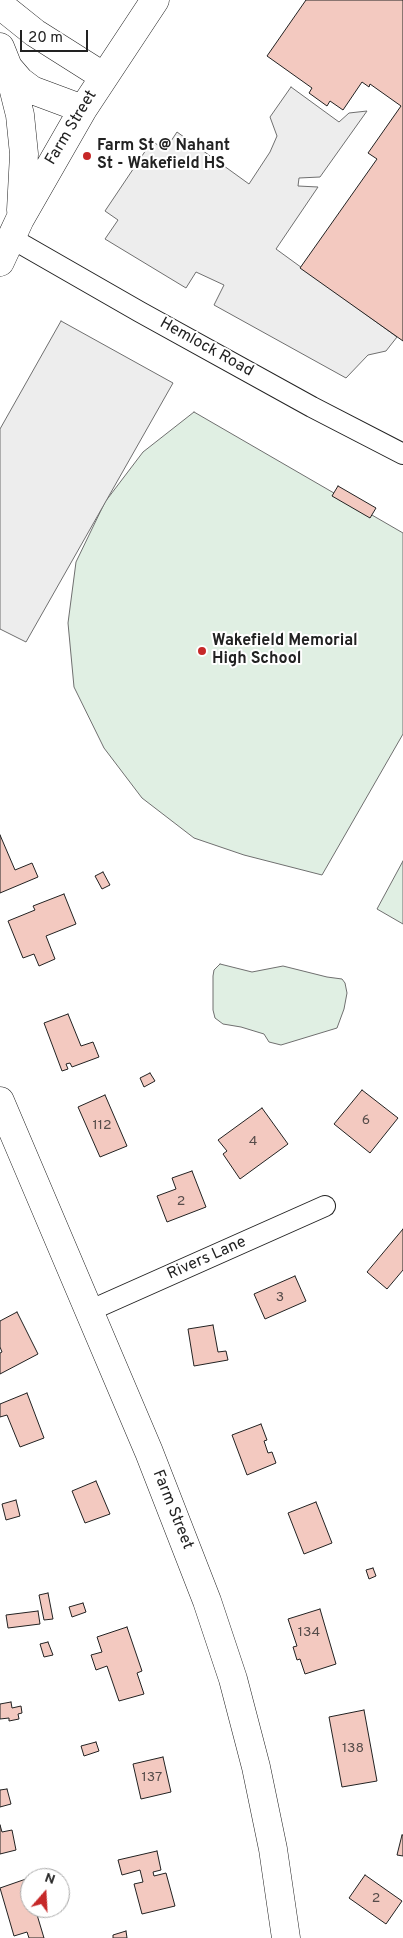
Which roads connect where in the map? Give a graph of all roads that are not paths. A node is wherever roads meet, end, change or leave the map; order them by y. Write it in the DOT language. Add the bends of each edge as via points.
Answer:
graph roads {
  1 [pos="155,0"];
  2 [pos="0,5"];
  3 [pos="4,57"];
  4 [pos="104,76"];
  5 [pos="83,109"];
  6 [pos="10,240"];
  7 [pos="403,454"];
  8 [pos="0,1101"];
  9 [pos="325,1206"];
  10 [pos="90,1311"];
  11 [pos="286,1938"];
  1 -- 4 [label="main road, Farm Street"];
  2 -- 4 [label="main road" via="35,33"];
  3 -- 5 [label="main road" via="20,82 32,90"];
  3 -- 6 [label="main road" via="20,115 24,154"];
  4 -- 5 [label="main road, Farm Street"];
  5 -- 6 [label="main road, Farm Street"];
  6 -- 7 [label="street, Hemlock Road"];
  8 -- 10 [label="main road, Farm Street"];
  9 -- 10 [label="street, Rivers Lane"];
  10 -- 11 [label="main road, Farm Street" via="193,1562 233,1679 266,1814"];
}
